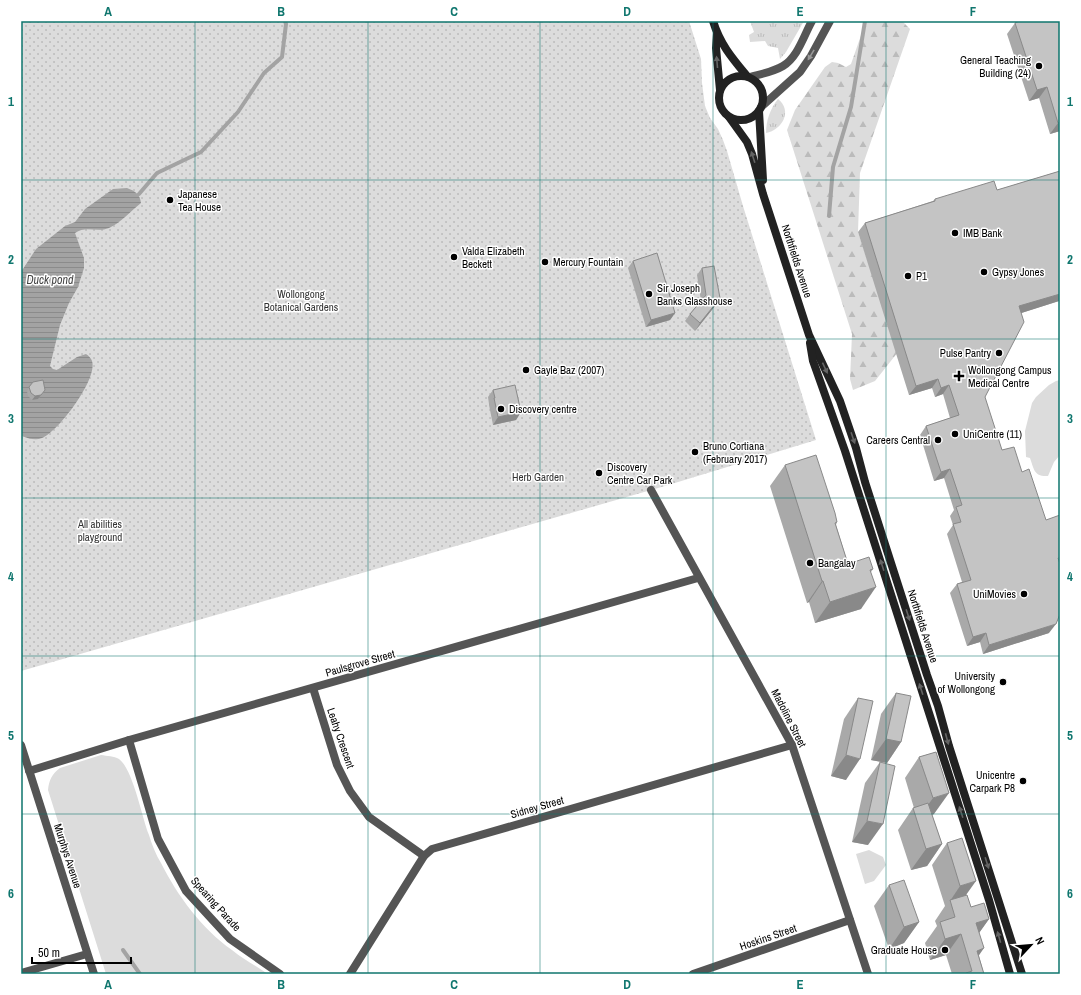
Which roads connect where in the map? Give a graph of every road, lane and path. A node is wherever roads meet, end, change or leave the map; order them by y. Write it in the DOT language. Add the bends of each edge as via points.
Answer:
graph roads {
  1 [pos="713,21"];
  2 [pos="812,21"];
  3 [pos="830,21"];
  4 [pos="717,34"];
  5 [pos="748,77"];
  6 [pos="720,91"];
  7 [pos="760,109"];
  8 [pos="729,117"];
  9 [pos="764,194"];
  10 [pos="809,335"];
  11 [pos="651,490"];
  12 [pos="698,578"];
  13 [pos="313,688"];
  14 [pos="129,740"];
  15 [pos="21,745"];
  16 [pos="792,745"];
  17 [pos="29,771"];
  18 [pos="424,856"];
  19 [pos="850,920"];
  20 [pos="87,954"];
  21 [pos="21,973"];
  22 [pos="94,974"];
  23 [pos="280,974"];
  24 [pos="350,974"];
  25 [pos="693,974"];
  26 [pos="868,974"];
  27 [pos="1010,974"];
  28 [pos="1022,974"];
  1 -- 4 [label="main road"];
  2 -- 5 [label="street" via="799,48 784,66"];
  3 -- 7 [label="street, one-way" via="800,72"];
  4 -- 5 [label="main road"];
  6 -- 4 [label="main road, one-way"];
  5 -- 6 [label="main road" via="730,78"];
  5 -- 7 [label="main road" via="755,80 762,90 763,101"];
  6 -- 8 [label="main road" via="719,103"];
  7 -- 8 [label="main road" via="745,120"];
  7 -- 9 [label="main road, Northfields Avenue"];
  9 -- 8 [label="main road, Northfields Avenue, one-way" via="747,142"];
  9 -- 10 [label="main road, Northfields Avenue"];
  27 -- 10 [label="main road, Northfields Avenue, one-way" via="850,466 813,361"];
  10 -- 28 [label="main road, Northfields Avenue, one-way" via="840,401 856,448"];
  11 -- 12 [label="street, Madoline Street"];
  12 -- 13 [label="street, Paulsgrove Street"];
  12 -- 16 [label="street, Madoline Street"];
  13 -- 14 [label="street, Paulsgrove Street"];
  13 -- 18 [label="street, Leahy Crescent" via="337,765 350,792 369,817"];
  14 -- 17 [label="street, Paulsgrove Street"];
  14 -- 23 [label="street, Spearing Parade" via="158,840 186,891 230,938"];
  15 -- 17 [label="street, Murphys Avenue"];
  16 -- 18 [label="street, Sidney Street" via="432,849"];
  16 -- 19 [label="street, Madoline Street"];
  17 -- 20 [label="street, Murphys Avenue"];
  18 -- 24 [label="street, Sidney Street"];
  19 -- 25 [label="street, Hoskins Street"];
  19 -- 26 [label="street, Madoline Street"];
  20 -- 21 [label="street"];
  20 -- 22 [label="street, Murphys Avenue"];
}
